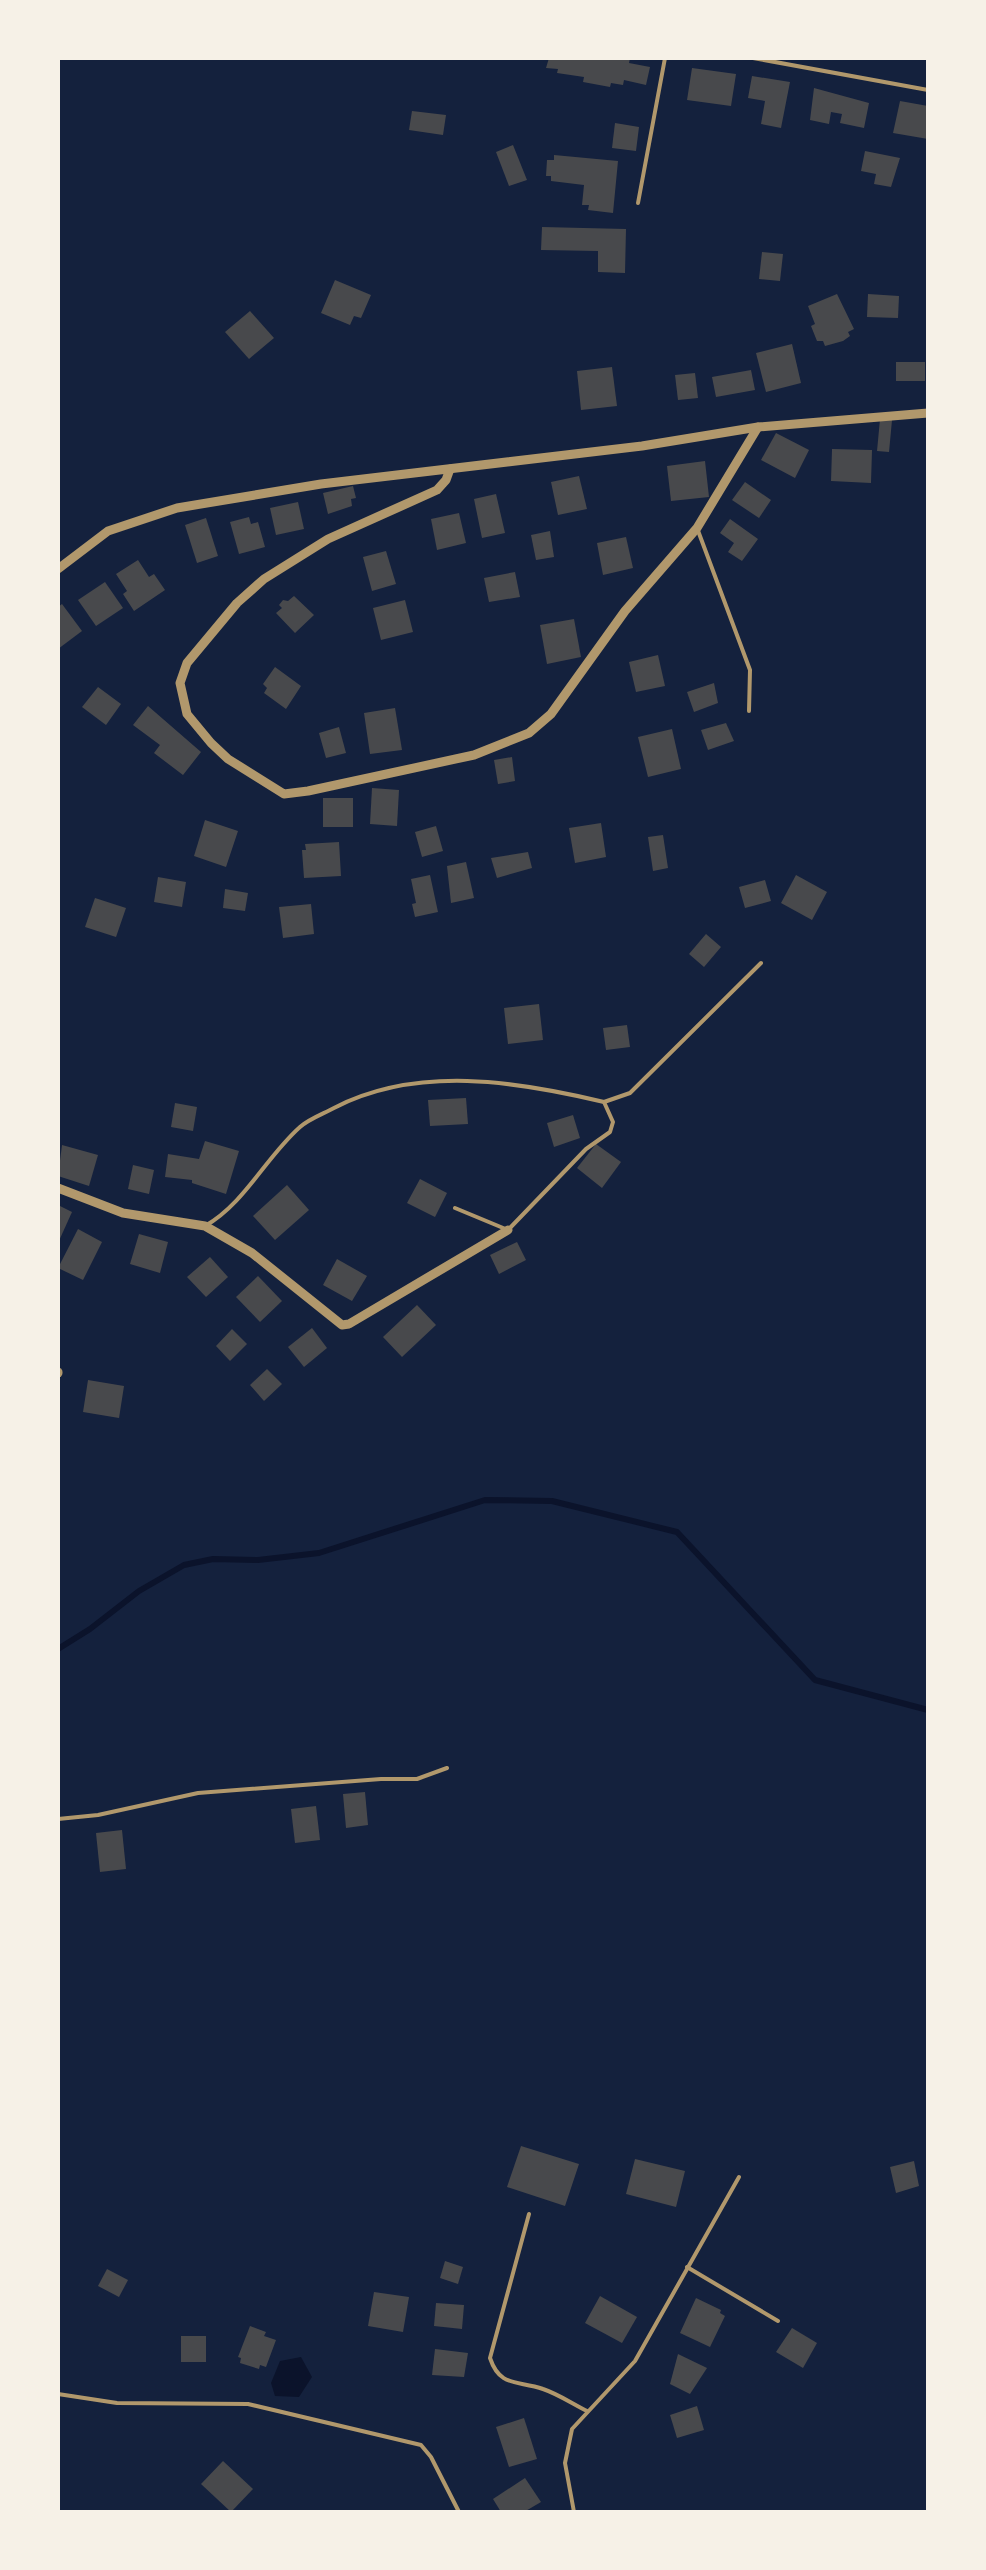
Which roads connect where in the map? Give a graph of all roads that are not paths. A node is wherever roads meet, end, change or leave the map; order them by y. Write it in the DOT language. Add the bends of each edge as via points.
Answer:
graph roads {
  1 [pos="665,58"];
  2 [pos="753,58"];
  3 [pos="928,90"];
  4 [pos="638,202"];
  5 [pos="928,413"];
  6 [pos="758,427"];
  7 [pos="450,469"];
  8 [pos="698,528"];
  9 [pos="58,568"];
  10 [pos="749,710"];
  11 [pos="761,964"];
  12 [pos="604,1102"];
  13 [pos="58,1188"];
  14 [pos="455,1208"];
  15 [pos="205,1226"];
  16 [pos="508,1230"];
  17 [pos="447,1768"];
  18 [pos="58,1819"];
  19 [pos="739,2177"];
  20 [pos="529,2214"];
  21 [pos="688,2267"];
  22 [pos="778,2321"];
  23 [pos="58,2394"];
  24 [pos="588,2412"];
  25 [pos="459,2512"];
  26 [pos="574,2512"];
  1 -- 4 [label="lane"];
  2 -- 3 [label="lane"];
  5 -- 6 [label="street"];
  6 -- 7 [label="street"];
  6 -- 8 [label="street"];
  7 -- 8 [label="street" via="438,490 328,539 264,579 187,663 180,683 187,714 260,782 284,794 308,791 474,755 528,733 552,714 625,611"];
  7 -- 9 [label="street" via="177,508 108,531"];
  8 -- 10 [label="lane" via="750,670"];
  11 -- 12 [label="lane" via="630,1093"];
  12 -- 15 [label="lane" via="534,1085 395,1086 302,1124 226,1214"];
  12 -- 16 [label="lane" via="610,1132"];
  13 -- 15 [label="street" via="123,1212"];
  14 -- 16 [label="lane"];
  15 -- 16 [label="street" via="252,1253 342,1325"];
  17 -- 18 [label="lane" via="418,1780 198,1793"];
  19 -- 21 [label="lane"];
  20 -- 24 [label="lane" via="490,2358 508,2382 542,2388"];
  21 -- 22 [label="lane"];
  21 -- 24 [label="lane" via="635,2360"];
  23 -- 25 [label="lane" via="117,2403 248,2404 421,2445"];
  24 -- 26 [label="lane" via="572,2429 565,2463"];
}
